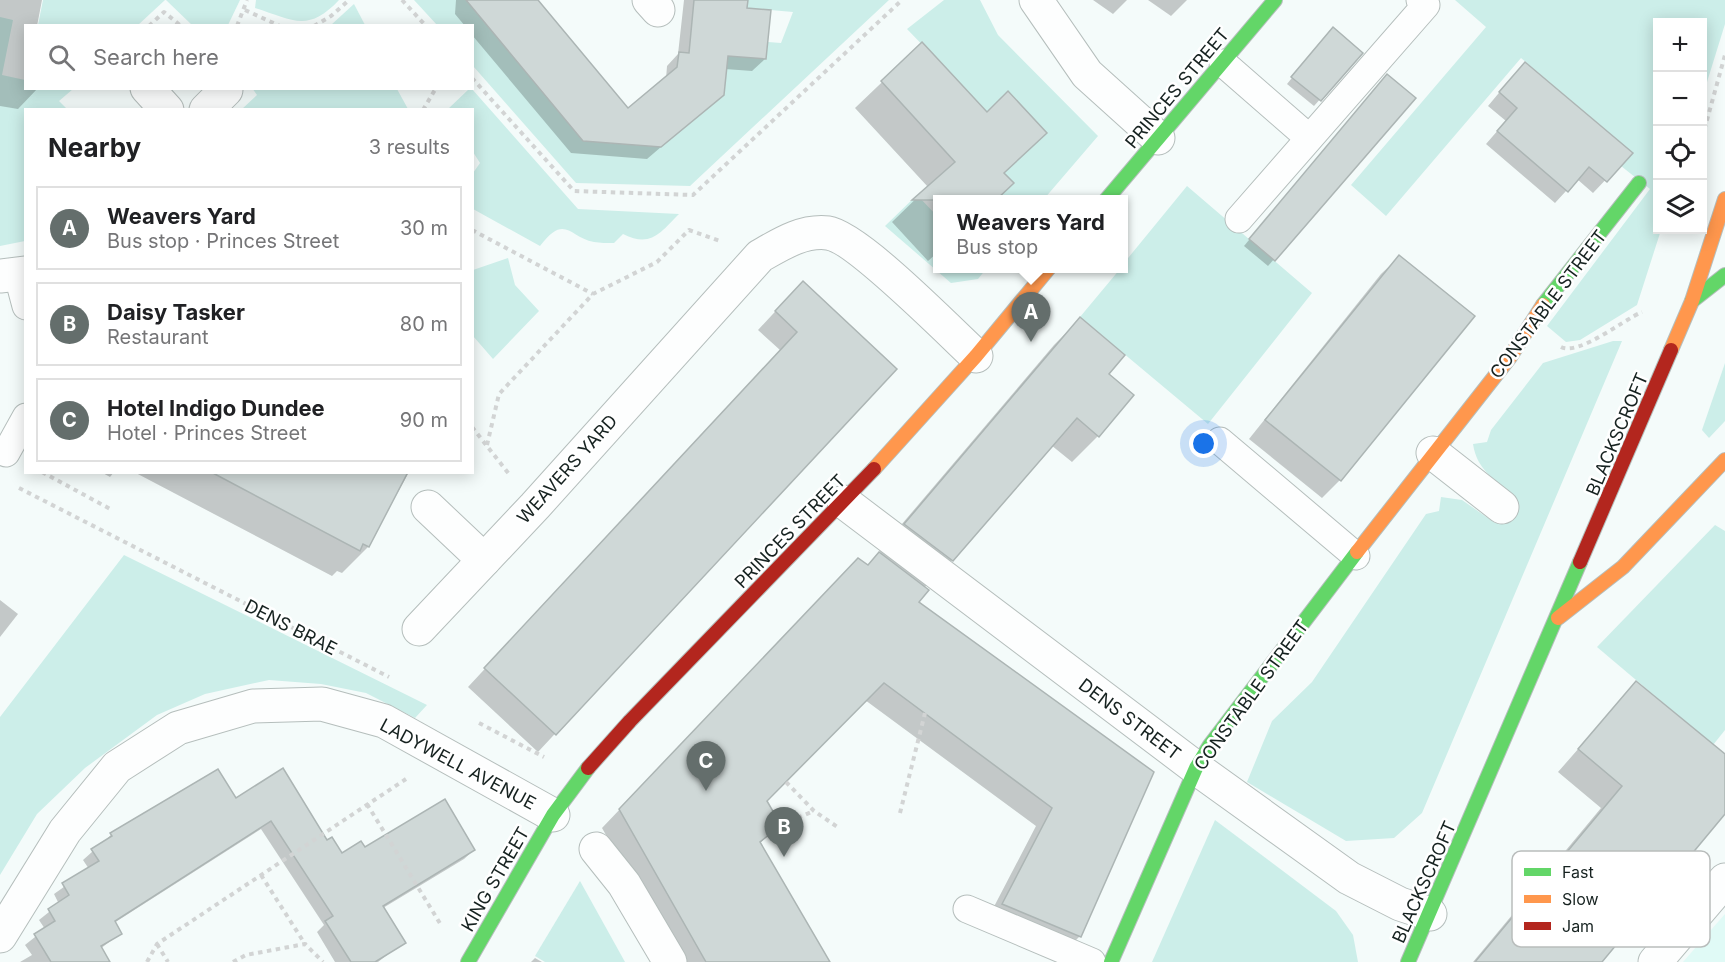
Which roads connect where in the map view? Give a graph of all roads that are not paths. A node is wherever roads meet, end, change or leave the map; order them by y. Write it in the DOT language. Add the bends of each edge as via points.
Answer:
graph roads {
  1 [pos="1036,0"];
  2 [pos="1275,0"];
  3 [pos="1423,2"];
  4 [pos="1223,63"];
  5 [pos="149,90"];
  6 [pos="165,108"];
  7 [pos="1158,138"];
  8 [pos="1309,138"];
  9 [pos="1639,183"];
  10 [pos="1110,195"];
  11 [pos="1725,199"];
  12 [pos="1239,219"];
  13 [pos="1045,273"];
  14 [pos="1725,275"];
  15 [pos="1692,301"];
  16 [pos="976,356"];
  17 [pos="24,421"];
  18 [pos="1220,441"];
  19 [pos="6,453"];
  20 [pos="1433,453"];
  21 [pos="1725,460"];
  22 [pos="844,502"];
  23 [pos="428,507"];
  24 [pos="1502,507"];
  25 [pos="1356,556"];
  26 [pos="484,560"];
  27 [pos="1558,618"];
  28 [pos="419,629"];
  29 [pos="1196,768"];
  30 [pos="553,815"];
  31 [pos="596,849"];
  32 [pos="1725,880"];
  33 [pos="1710,898"];
  34 [pos="967,909"];
  35 [pos="1430,914"];
  36 [pos="0,936"];
  37 [pos="1668,947"];
  38 [pos="468,962"];
  39 [pos="670,962"];
  40 [pos="1092,962"];
  41 [pos="1111,962"];
  42 [pos="1408,962"];
  43 [pos="1655,962"];
  1 -- 7 [label="street" via="1088,74"];
  2 -- 4 [label="street, PRINCES STREET"];
  3 -- 8 [label="lane"];
  4 -- 7 [label="street, PRINCES STREET"];
  4 -- 8 [label="lane"];
  5 -- 6 [label="street"];
  7 -- 10 [label="street, PRINCES STREET"];
  8 -- 12 [label="lane"];
  9 -- 20 [label="street, CONSTABLE STREET"];
  11 -- 15 [label="street"];
  13 -- 16 [label="street, PRINCES STREET"];
  14 -- 15 [label="street, BLACKSCROFT"];
  15 -- 27 [label="street, BLACKSCROFT"];
  16 -- 22 [label="street, PRINCES STREET"];
  16 -- 26 [label="street, WEAVERS YARD" via="855,244 829,233 796,236 760,256"];
  17 -- 19 [label="lane"];
  18 -- 25 [label="lane"];
  20 -- 24 [label="street"];
  20 -- 25 [label="street, CONSTABLE STREET"];
  21 -- 27 [label="street, BLACKSCROFT" via="1623,567"];
  22 -- 29 [label="street, DENS STREET"];
  22 -- 30 [label="street, PRINCES STREET" via="630,721 581,776"];
  23 -- 26 [label="street"];
  25 -- 29 [label="street, CONSTABLE STREET"];
  26 -- 28 [label="street, WEAVERS YARD"];
  27 -- 35 [label="street, BLACKSCROFT"];
  29 -- 35 [label="street, DENS STREET" via="1348,878"];
  29 -- 41 [label="street, CONSTABLE STREET"];
  30 -- 36 [label="street, LADYWELL AVENUE" via="384,721 322,704 253,706 178,728 117,767 65,831"];
  30 -- 38 [label="street, KING STREET"];
  31 -- 39 [label="street" via="624,884"];
  32 -- 33 [label="street"];
  34 -- 40 [label="lane"];
  35 -- 42 [label="street, BLACKSCROFT"];
  37 -- 43 [label="street"];
}
